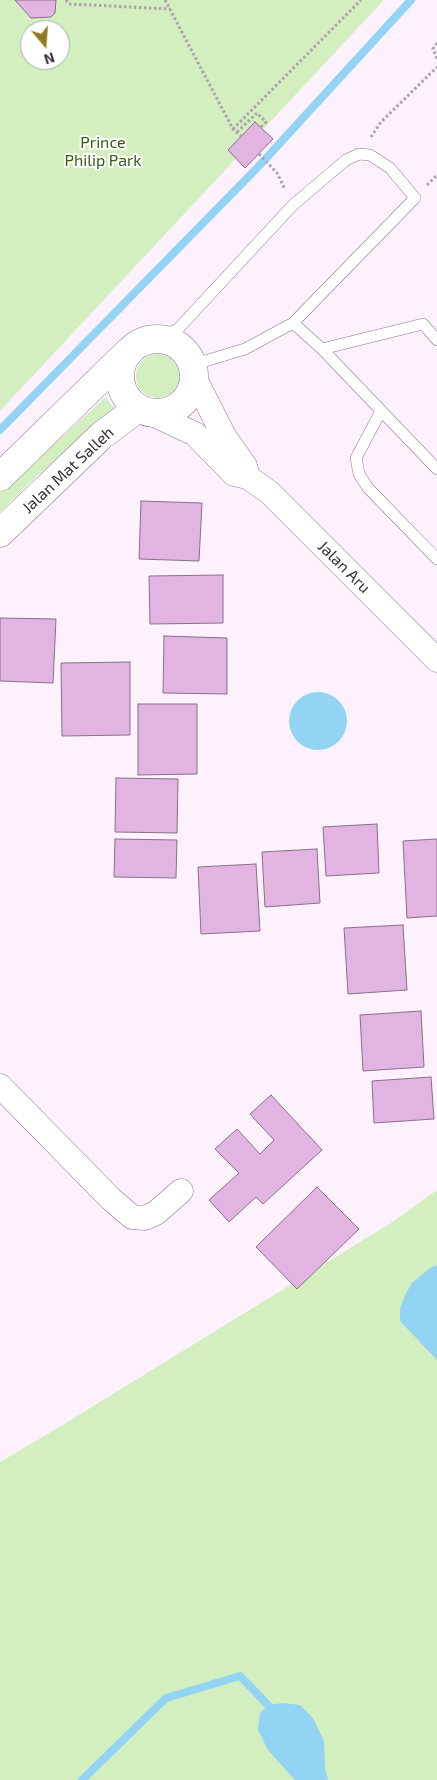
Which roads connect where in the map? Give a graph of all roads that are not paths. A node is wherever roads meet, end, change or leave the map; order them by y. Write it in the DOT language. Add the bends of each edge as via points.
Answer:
graph roads {
  1 [pos="293,323"];
  2 [pos="158,339"];
  3 [pos="437,340"];
  4 [pos="322,349"];
  5 [pos="128,352"];
  6 [pos="193,371"];
  7 [pos="381,410"];
  8 [pos="144,411"];
  9 [pos="437,469"];
  10 [pos="0,476"];
  11 [pos="248,477"];
  12 [pos="0,534"];
  13 [pos="437,559"];
  14 [pos="437,660"];
  15 [pos="1,1089"];
  16 [pos="181,1191"];
  1 -- 2 [label="lane" via="415,198 390,168 370,155 359,154 346,160 293,205 178,329"];
  1 -- 4 [label="lane"];
  1 -- 6 [label="lane" via="245,349"];
  2 -- 5 [label="main road" via="146,341"];
  2 -- 6 [label="main road" via="179,346 187,355"];
  3 -- 4 [label="lane" via="423,324"];
  4 -- 7 [label="lane"];
  5 -- 8 [label="main road" via="120,372 120,382 129,402"];
  5 -- 10 [label="main road"];
  6 -- 8 [label="main road" via="192,390 185,401 163,413"];
  6 -- 11 [label="street" via="224,436 246,466"];
  7 -- 9 [label="lane"];
  7 -- 13 [label="lane" via="356,458 359,474 368,488"];
  8 -- 11 [label="street, Jalan Aru" via="195,434 234,474"];
  8 -- 12 [label="main road, Jalan Mat Salleh" via="101,436"];
  11 -- 14 [label="street, Jalan Aru" via="270,492"];
  15 -- 16 [label="street" via="132,1217 144,1218 156,1213"];
}
